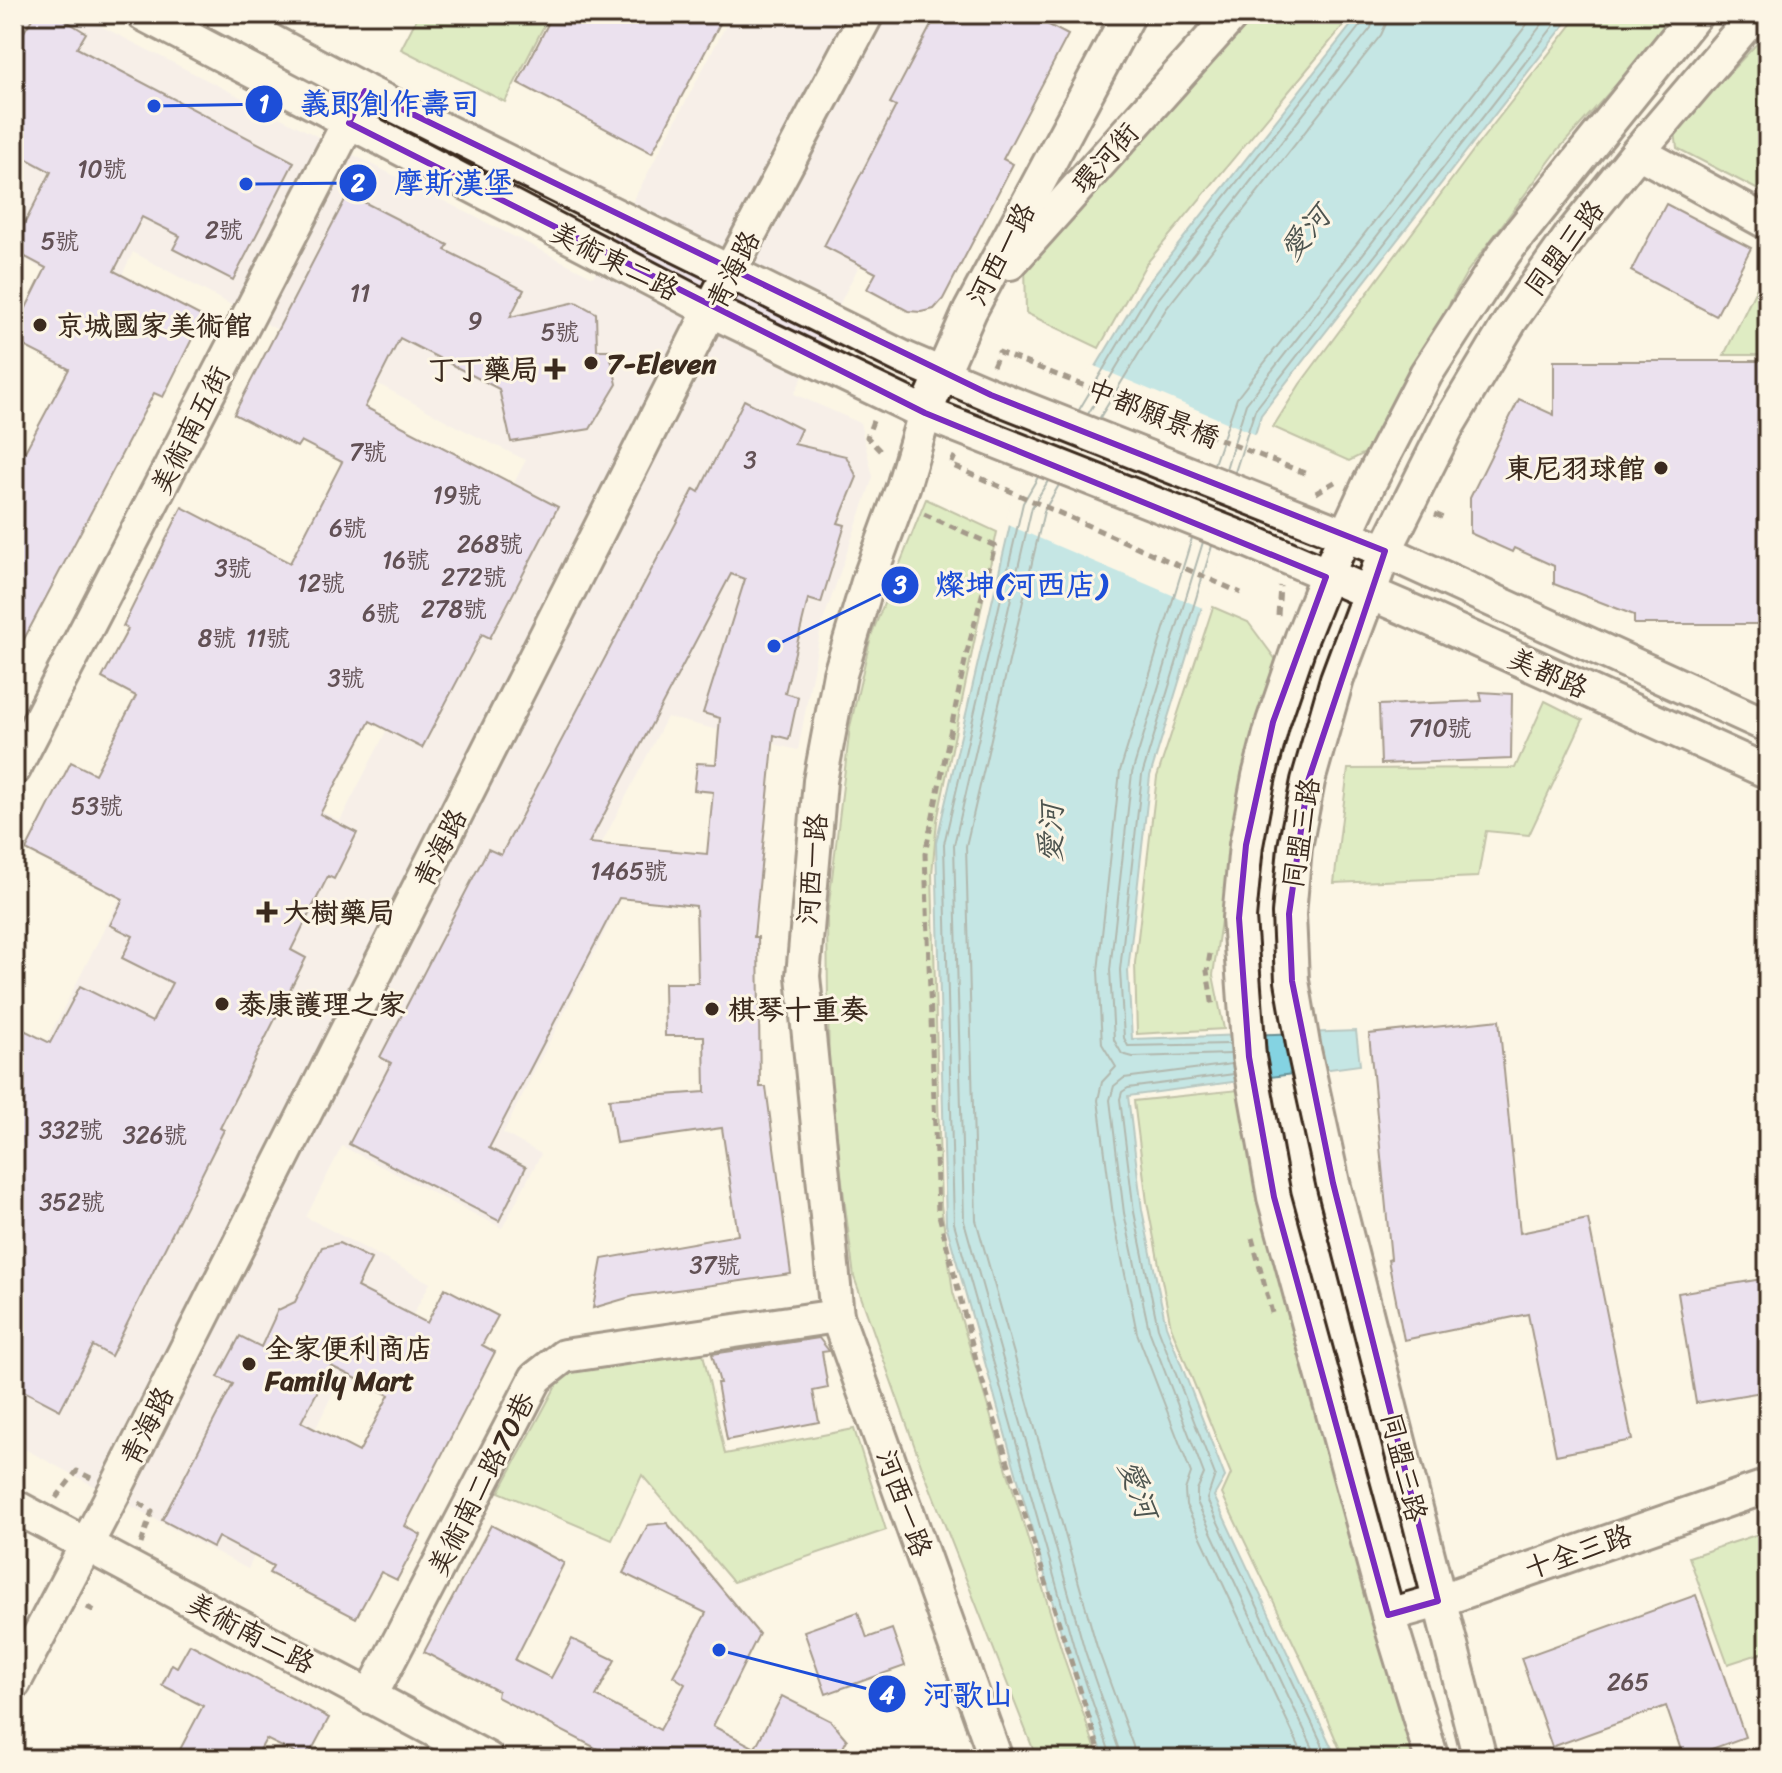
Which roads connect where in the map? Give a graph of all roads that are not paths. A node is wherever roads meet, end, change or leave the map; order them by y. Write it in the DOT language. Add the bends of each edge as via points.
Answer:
graph roads {
  1 [pos="143,14"];
  2 [pos="220,14"];
  3 [pos="867,14"];
  4 [pos="1129,14"];
  5 [pos="1233,14"];
  6 [pos="1696,14"];
  7 [pos="1755,14"];
  8 [pos="365,91"];
  9 [pos="349,123"];
  10 [pos="1638,152"];
  11 [pos="1768,223"];
  12 [pos="730,271"];
  13 [pos="976,302"];
  14 [pos="712,311"];
  15 [pos="942,375"];
  16 [pos="982,392"];
  17 [pos="925,413"];
  18 [pos="1345,535"];
  19 [pos="1385,551"];
  20 [pos="1326,577"];
  21 [pos="1368,593"];
  22 [pos="1768,726"];
  23 [pos="14,769"];
  24 [pos="1768,772"];
  25 [pos="1259,776"];
  26 [pos="1308,781"];
  27 [pos="837,1316"];
  28 [pos="1768,1486"];
  29 [pos="14,1506"];
  30 [pos="87,1545"];
  31 [pos="1438,1601"];
  32 [pos="1388,1615"];
  33 [pos="14,1683"];
  34 [pos="370,1697"];
  35 [pos="488,1759"];
  36 [pos="996,1759"];
  37 [pos="1432,1759"];
  38 [pos="1480,1759"];
  1 -- 9 [label="street, 美術東二路"];
  2 -- 8 [label="street, 美術東二路"];
  3 -- 12 [label="street, 青海路"];
  4 -- 13 [label="street, 河西一路"];
  5 -- 13 [label="street, 環河街"];
  6 -- 18 [label="street, 同盟三路" via="1513,241 1462,316 1426,374"];
  7 -- 10 [label="street, 同盟三路"];
  8 -- 9 [label="street, 美術南五街"];
  8 -- 12 [label="street, 美術東二路"];
  9 -- 14 [label="street, 美術東二路"];
  9 -- 23 [label="street, 美術南五街"];
  10 -- 11 [label="street"];
  10 -- 19 [label="street, 同盟三路" via="1511,320 1448,425"];
  12 -- 14 [label="street, 青海路"];
  12 -- 15 [label="street, 美術東二路"];
  13 -- 15 [label="street, 河西一路"];
  14 -- 17 [label="street, 美術東二路"];
  14 -- 30 [label="street, 青海路"];
  15 -- 16 [label="street, 美術東二路"];
  15 -- 17 [label="street, 河西一路"];
  16 -- 18 [label="street, 中都願景橋"];
  17 -- 20 [label="street, 美術東二路" via="1249,541"];
  17 -- 27 [label="street, 河西一路" via="840,674 820,781 803,976"];
  18 -- 19 [label="street, 美都路"];
  18 -- 20 [label="street, 同盟三路"];
  19 -- 21 [label="street, 同盟三路"];
  19 -- 22 [label="street, 美都路"];
  20 -- 21 [label="street, 美都路"];
  20 -- 25 [label="street, 同盟三路"];
  21 -- 24 [label="street, 美都路"];
  21 -- 26 [label="street, 同盟三路"];
  25 -- 26 [label="street"];
  25 -- 32 [label="street, 同盟三路" via="1239,918 1249,1057 1274,1197"];
  26 -- 31 [label="street, 同盟三路" via="1290,900 1292,981 1333,1183"];
  27 -- 34 [label="street, 美術南二路70巷" via="564,1356 536,1378"];
  27 -- 36 [label="street, 河西一路"];
  28 -- 31 [label="street, 十全三路"];
  29 -- 30 [label="street, 美術南二路"];
  30 -- 33 [label="street, 青海路"];
  30 -- 34 [label="street, 美術南二路"];
  31 -- 32 [label="street, 十全三路"];
  31 -- 38 [label="street, 同盟三路"];
  32 -- 37 [label="street, 同盟三路"];
  34 -- 35 [label="street, 美術南二路"];
}
